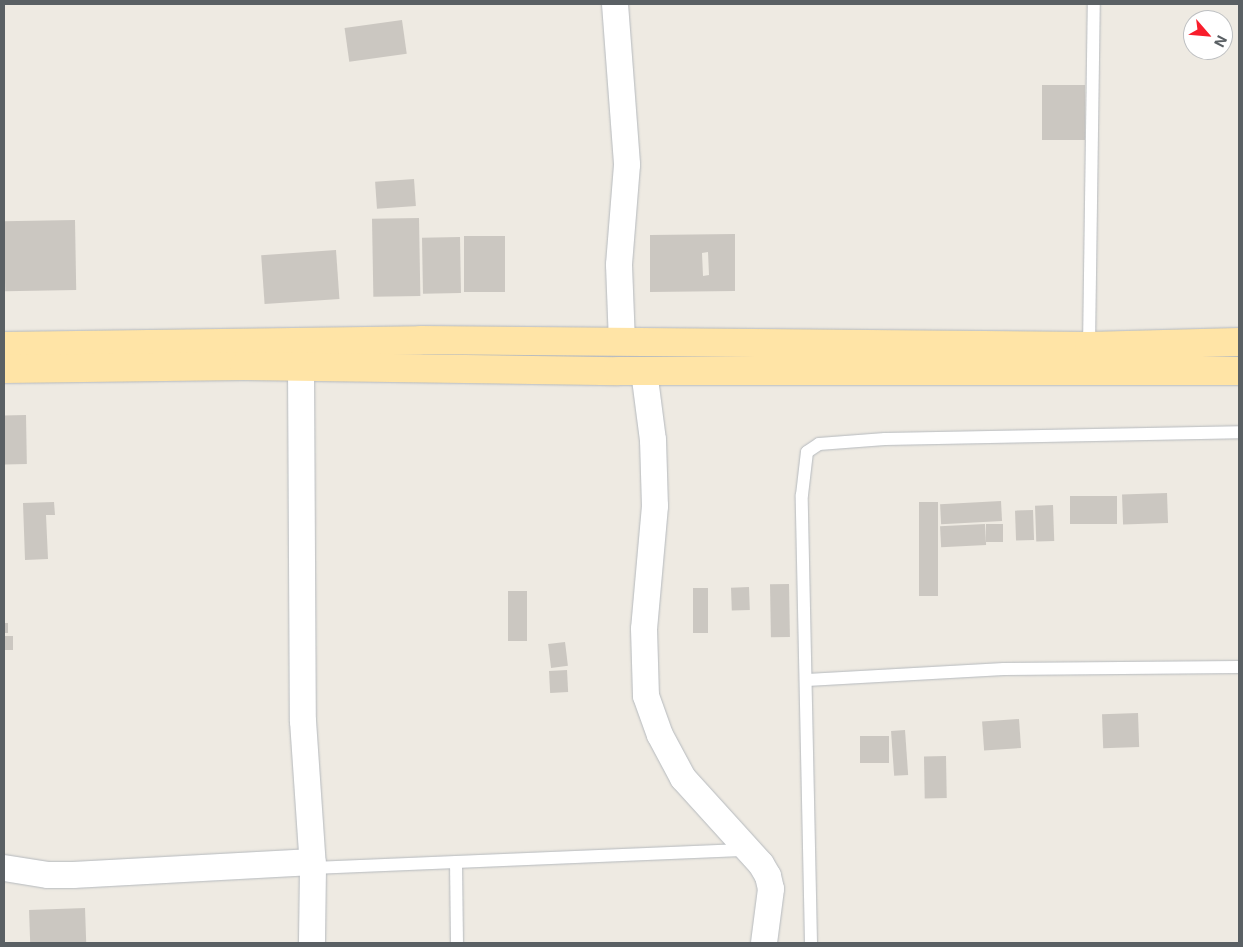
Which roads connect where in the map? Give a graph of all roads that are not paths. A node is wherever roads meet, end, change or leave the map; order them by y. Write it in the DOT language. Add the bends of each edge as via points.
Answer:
graph roads {
  1 [pos="615,4"];
  2 [pos="621,4"];
  3 [pos="1094,4"];
  4 [pos="622,342"];
  5 [pos="1239,342"];
  6 [pos="4,346"];
  7 [pos="1089,346"];
  8 [pos="301,367"];
  9 [pos="4,369"];
  10 [pos="644,370"];
  11 [pos="1239,371"];
  12 [pos="1239,432"];
  13 [pos="1239,667"];
  14 [pos="807,680"];
  15 [pos="748,850"];
  16 [pos="456,862"];
  17 [pos="313,865"];
  18 [pos="4,868"];
  19 [pos="312,943"];
  20 [pos="457,943"];
  21 [pos="764,943"];
  22 [pos="812,943"];
  1 -- 2 [label="street"];
  1 -- 4 [label="street" via="627,165 619,265"];
  3 -- 7 [label="lane"];
  4 -- 6 [label="main road" via="421,340"];
  4 -- 7 [label="main road"];
  5 -- 7 [label="main road"];
  8 -- 9 [label="main road"];
  8 -- 10 [label="main road"];
  8 -- 17 [label="street" via="303,721"];
  10 -- 11 [label="main road"];
  10 -- 15 [label="street" via="653,440 655,506 644,629 646,696 660,735 683,778"];
  12 -- 14 [label="lane" via="885,439 813,445 804,462 802,495"];
  13 -- 14 [label="lane" via="1004,669"];
  14 -- 22 [label="lane"];
  15 -- 16 [label="lane"];
  15 -- 21 [label="street" via="761,864 771,889"];
  16 -- 17 [label="lane"];
  16 -- 20 [label="lane"];
  17 -- 18 [label="street" via="73,875 48,875"];
  17 -- 19 [label="street"];
}
